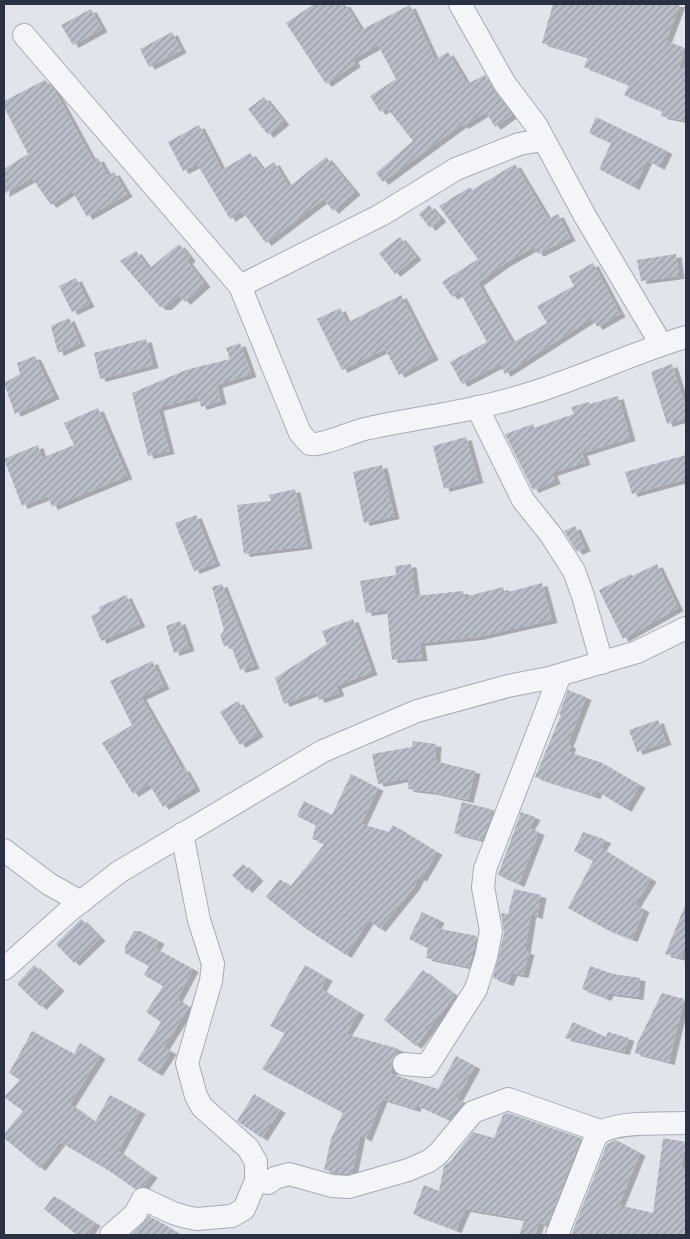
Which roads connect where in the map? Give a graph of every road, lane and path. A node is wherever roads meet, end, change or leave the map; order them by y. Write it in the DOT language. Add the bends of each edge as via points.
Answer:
graph roads {
  1 [pos="460,4"];
  2 [pos="24,35"];
  3 [pos="542,140"];
  4 [pos="240,286"];
  5 [pos="686,337"];
  6 [pos="661,344"];
  7 [pos="477,407"];
  8 [pos="686,628"];
  9 [pos="602,662"];
  10 [pos="560,675"];
  11 [pos="182,834"];
  12 [pos="4,850"];
  13 [pos="81,902"];
  14 [pos="4,969"];
  15 [pos="404,1064"];
  16 [pos="686,1123"];
  17 [pos="600,1131"];
  18 [pos="256,1181"];
  19 [pos="114,1234"];
  20 [pos="557,1235"];
  1 -- 3 [label="street" via="476,28 494,67 528,113"];
  2 -- 4 [label="street"];
  3 -- 4 [label="street" via="519,144 456,169 381,215"];
  3 -- 6 [label="street"];
  4 -- 7 [label="street" via="300,433 310,444 320,444 366,428"];
  5 -- 6 [label="street"];
  6 -- 7 [label="street" via="526,395"];
  7 -- 9 [label="street" via="523,500 552,535 574,571"];
  8 -- 9 [label="street" via="637,652"];
  9 -- 10 [label="street"];
  10 -- 11 [label="street" via="417,711 323,751"];
  10 -- 15 [label="street" via="484,869 483,888 491,931 476,989 427,1066"];
  11 -- 13 [label="street" via="119,872"];
  11 -- 18 [label="street" via="199,920 212,964 209,989 187,1063 202,1107 248,1148 256,1162"];
  12 -- 13 [label="street" via="49,884"];
  13 -- 14 [label="street"];
  16 -- 17 [label="street" via="612,1127"];
  17 -- 18 [label="street" via="508,1099 473,1112 438,1154 408,1170 349,1187 332,1186 288,1174 268,1183"];
  17 -- 20 [label="street"];
  18 -- 19 [label="street" via="244,1209 232,1216 186,1216 143,1199 135,1214"];
}
